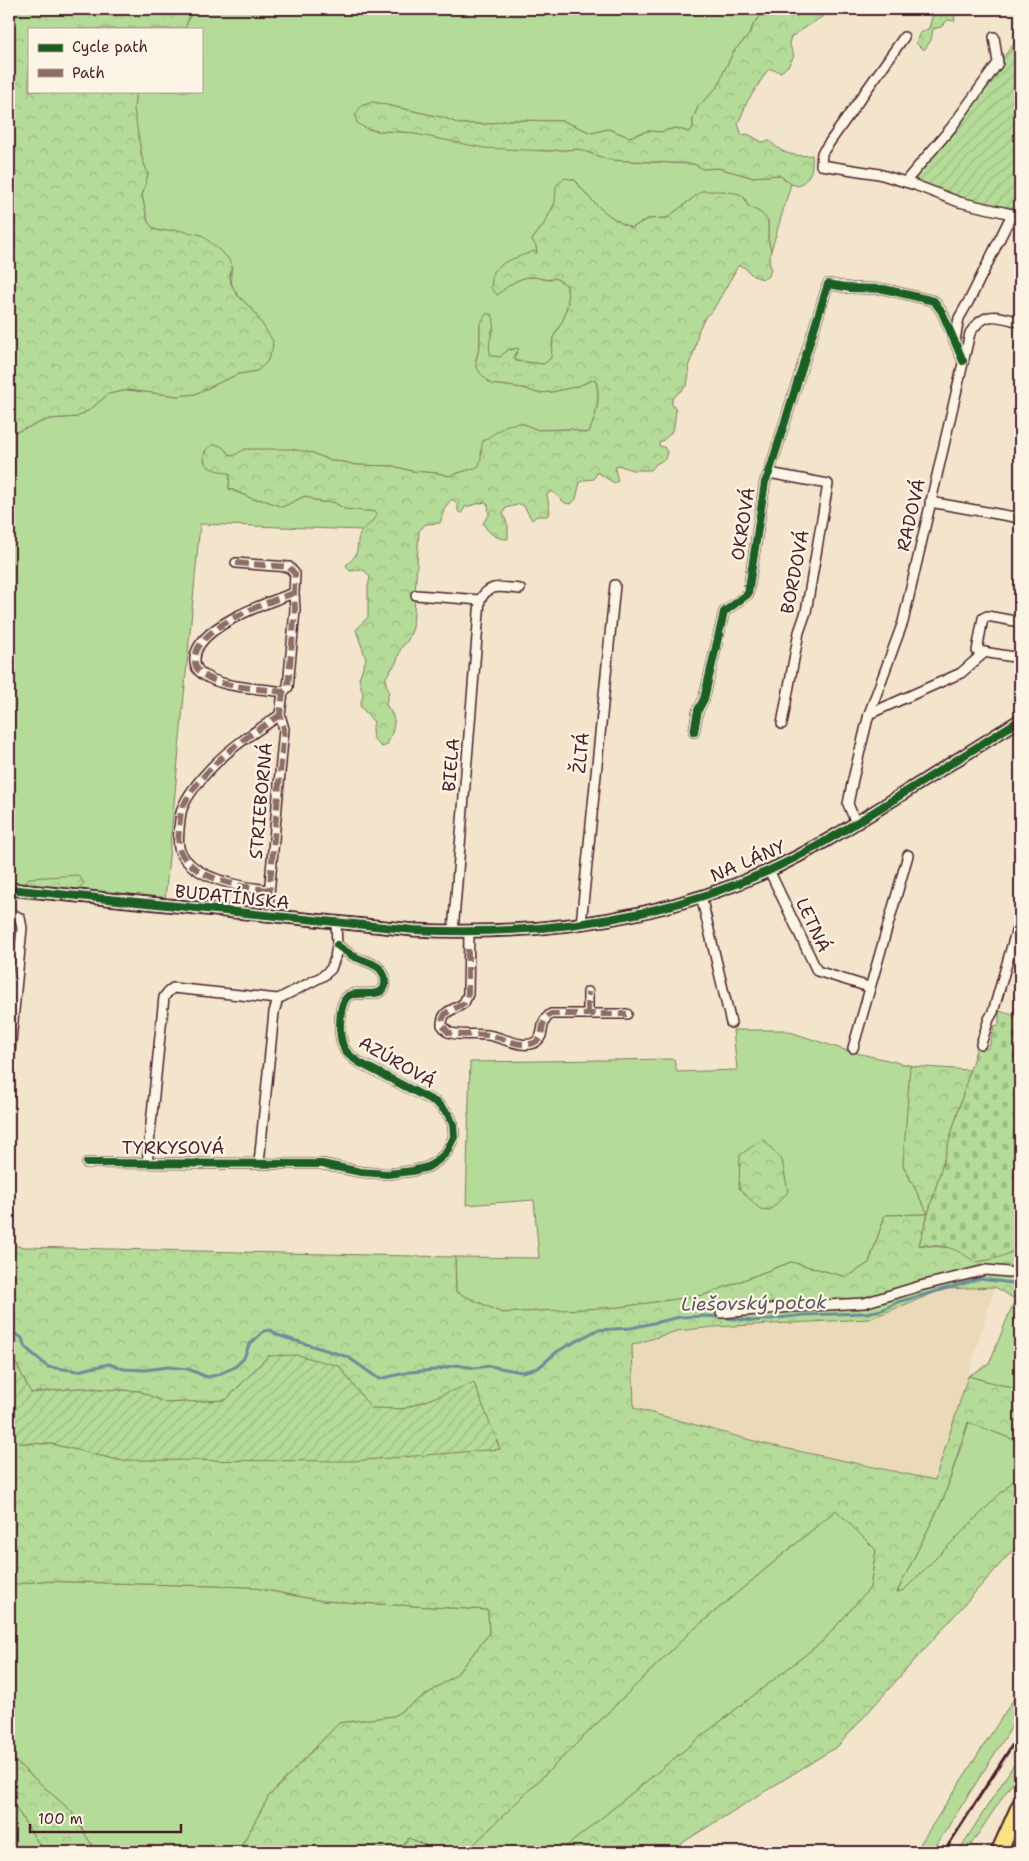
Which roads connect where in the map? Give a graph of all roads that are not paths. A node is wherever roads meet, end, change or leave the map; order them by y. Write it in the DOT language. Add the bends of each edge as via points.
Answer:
graph roads {
  1 [pos="904,36"];
  2 [pos="994,37"];
  3 [pos="905,182"];
  4 [pos="1020,322"];
  5 [pos="954,340"];
  6 [pos="963,361"];
  7 [pos="769,473"];
  8 [pos="930,502"];
  9 [pos="1020,518"];
  10 [pos="236,563"];
  11 [pos="615,585"];
  12 [pos="520,590"];
  13 [pos="294,593"];
  14 [pos="416,595"];
  15 [pos="480,600"];
  16 [pos="1020,622"];
  17 [pos="985,652"];
  18 [pos="1020,658"];
  19 [pos="282,692"];
  20 [pos="869,714"];
  21 [pos="280,715"];
  22 [pos="1020,720"];
  23 [pos="782,724"];
  24 [pos="694,732"];
  25 [pos="856,823"];
  26 [pos="908,855"];
  27 [pos="769,870"];
  28 [pos="9,888"];
  29 [pos="268,890"];
  30 [pos="701,896"];
  31 [pos="9,912"];
  32 [pos="266,916"];
  33 [pos="1020,918"];
  34 [pos="336,923"];
  35 [pos="581,924"];
  36 [pos="453,932"];
  37 [pos="469,932"];
  38 [pos="337,945"];
  39 [pos="869,987"];
  40 [pos="588,992"];
  41 [pos="278,999"];
  42 [pos="588,1014"];
  43 [pos="627,1014"];
  44 [pos="731,1023"];
  45 [pos="981,1044"];
  46 [pos="853,1048"];
  47 [pos="9,1062"];
  48 [pos="87,1163"];
  49 [pos="147,1163"];
  50 [pos="259,1163"];
  51 [pos="1008,1272"];
  52 [pos="721,1313"];
  53 [pos="1020,1806"];
  54 [pos="999,1852"];
  1 -- 3 [label="street" via="822,153 821,165 879,174"];
  2 -- 3 [label="street" via="998,63 947,134"];
  3 -- 5 [label="street" via="959,202 1012,214 959,318"];
  4 -- 6 [label="street, RADOVÁ" via="1000,316 977,322 970,333"];
  5 -- 6 [label="street"];
  5 -- 7 [label="street, OKROVÁ" via="934,302 890,290 828,284"];
  6 -- 8 [label="street, RADOVÁ"];
  7 -- 23 [label="street, BORDOVÁ" via="828,484"];
  7 -- 24 [label="street, OKROVÁ" via="748,594 724,612"];
  8 -- 9 [label="street"];
  8 -- 20 [label="street, RADOVÁ" via="904,622"];
  10 -- 13 [label="street, STRIEBORNÁ" via="289,568 295,574"];
  11 -- 35 [label="street, ŽLTÁ"];
  12 -- 15 [label="street" via="494,587"];
  13 -- 19 [label="street, STRIEBORNÁ" via="288,687"];
  13 -- 19 [label="street" via="230,619 204,639 194,662 205,676 226,684"];
  14 -- 15 [label="street"];
  15 -- 36 [label="street, BIELA"];
  16 -- 17 [label="street" via="983,618 977,652"];
  17 -- 18 [label="street"];
  17 -- 20 [label="street" via="961,673"];
  19 -- 21 [label="street, STRIEBORNÁ"];
  20 -- 25 [label="street, RADOVÁ" via="848,804"];
  21 -- 29 [label="street, STRIEBORNÁ" via="284,729"];
  21 -- 29 [label="street, STRIEBORNÁ" via="232,748 201,781 183,807 178,844 189,862 203,872 243,887"];
  22 -- 25 [label="street, NA LÁNY"];
  25 -- 27 [label="street, NA LÁNY"];
  26 -- 39 [label="street"];
  27 -- 30 [label="street, NA LÁNY"];
  27 -- 39 [label="street, LETNÁ" via="817,971"];
  28 -- 32 [label="street, BUDATÍNSKA"];
  29 -- 32 [label="street, STRIEBORNÁ"];
  30 -- 35 [label="street, NA LÁNY"];
  30 -- 44 [label="street, NA LÁNY"];
  31 -- 47 [label="street" via="20,918 22,928"];
  32 -- 34 [label="street, BUDATÍNSKA"];
  33 -- 45 [label="street"];
  34 -- 36 [label="street, BUDATÍNSKA"];
  34 -- 38 [label="street"];
  35 -- 37 [label="street, NA LÁNY"];
  36 -- 37 [label="street, NA LÁNY"];
  37 -- 42 [label="street" via="468,994 464,1003 450,1008 442,1017 442,1025 448,1032 533,1043 541,1037 544,1020 551,1014"];
  38 -- 41 [label="street" via="331,969"];
  38 -- 50 [label="street, AZÚROVÁ" via="378,968 386,982 385,988 379,992 352,994 344,1002 340,1020 340,1041 344,1049 360,1063 437,1103 449,1115 454,1137 446,1154 428,1167 412,1171 388,1174 322,1164"];
  39 -- 46 [label="street"];
  40 -- 42 [label="street"];
  41 -- 49 [label="street, TYRKYSOVÁ" via="173,988 164,997"];
  41 -- 50 [label="street"];
  42 -- 43 [label="street"];
  48 -- 49 [label="street, TYRKYSOVÁ"];
  49 -- 50 [label="street, TYRKYSOVÁ"];
  51 -- 52 [label="street" via="986,1270 864,1303"];
  53 -- 54 [label="main road"];
}
